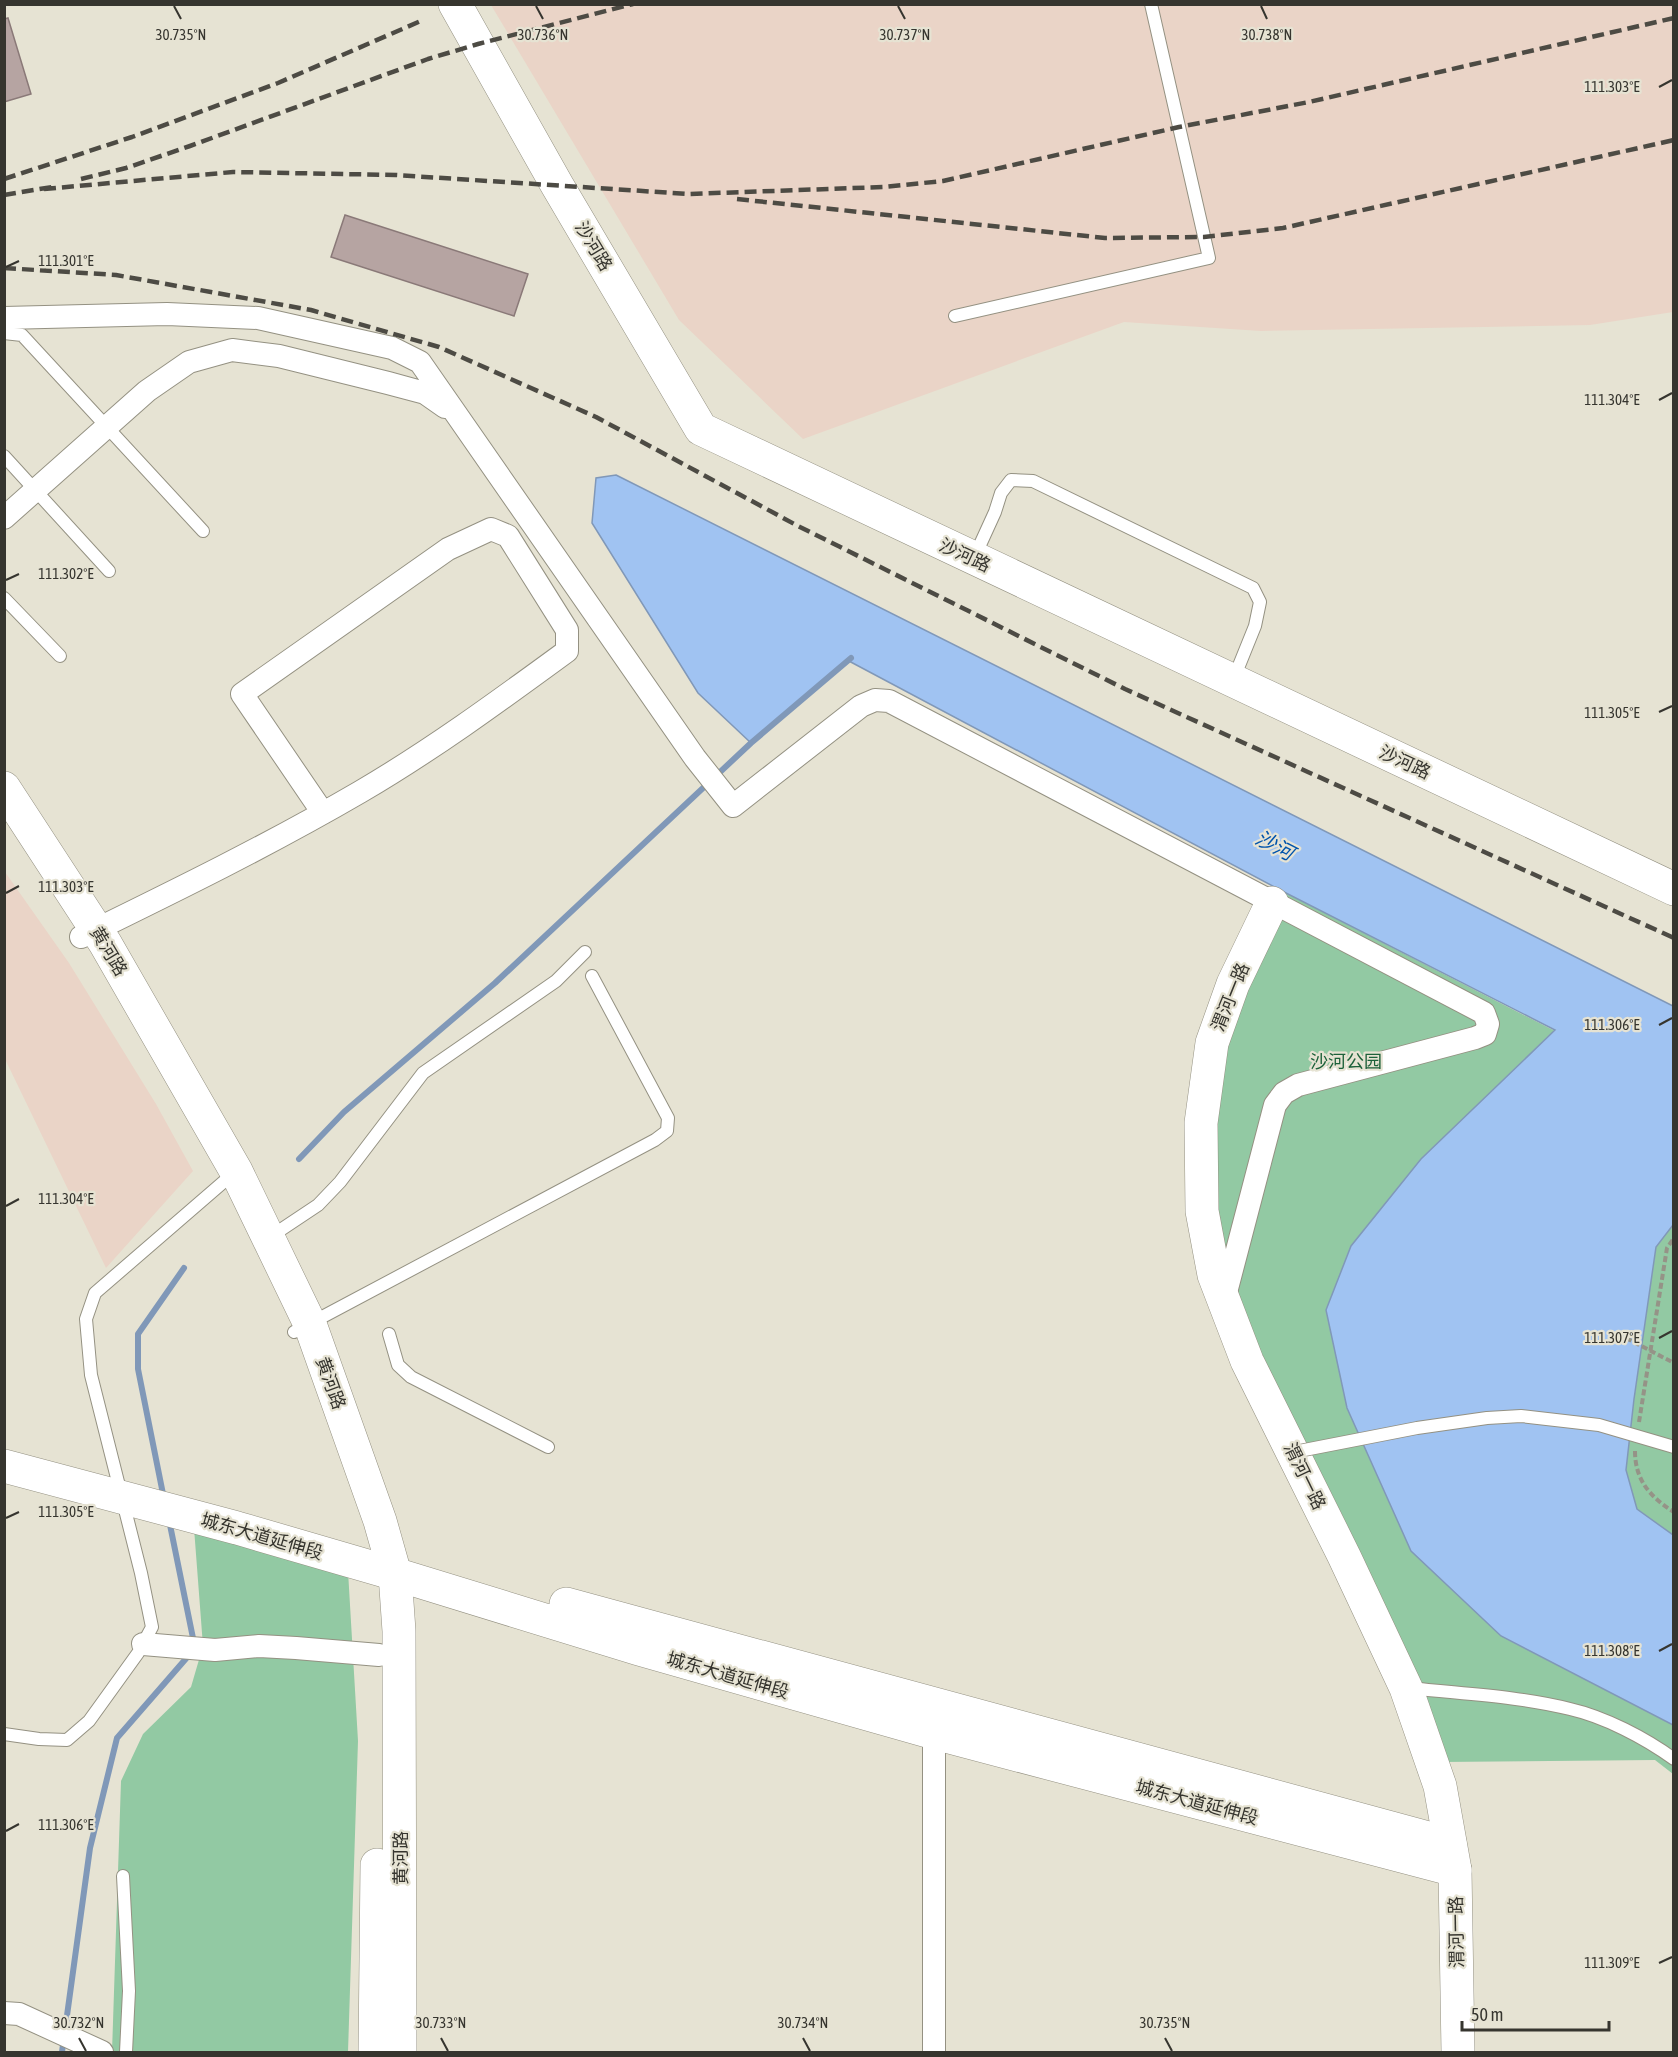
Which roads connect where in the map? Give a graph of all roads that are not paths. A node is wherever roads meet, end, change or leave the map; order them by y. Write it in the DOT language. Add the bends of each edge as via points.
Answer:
graph roads {
  1 [pos="455,4"];
  2 [pos="1151,4"];
  3 [pos="955,316"];
  4 [pos="4,318"];
  5 [pos="4,333"];
  6 [pos="453,411"];
  7 [pos="106,427"];
  8 [pos="4,456"];
  9 [pos="35,490"];
  10 [pos="4,518"];
  11 [pos="203,531"];
  12 [pos="974,560"];
  13 [pos="110,571"];
  14 [pos="4,598"];
  15 [pos="60,656"];
  16 [pos="1233,681"];
  17 [pos="4,788"];
  18 [pos="323,813"];
  19 [pos="4,820"];
  20 [pos="1674,888"];
  21 [pos="1272,903"];
  22 [pos="89,934"];
  23 [pos="585,952"];
  24 [pos="592,976"];
  25 [pos="230,1177"];
  26 [pos="262,1242"];
  27 [pos="1224,1300"];
  28 [pos="302,1328"];
  29 [pos="389,1334"];
  30 [pos="548,1446"];
  31 [pos="4,1447"];
  32 [pos="1674,1447"];
  33 [pos="1294,1452"];
  34 [pos="4,1466"];
  35 [pos="381,1562"];
  36 [pos="143,1644"];
  37 [pos="379,1655"];
  38 [pos="1406,1688"];
  39 [pos="934,1733"];
  40 [pos="4,1734"];
  41 [pos="1674,1759"];
  42 [pos="1452,1857"];
  43 [pos="123,1876"];
  44 [pos="12,2014"];
  45 [pos="102,2052"];
  46 [pos="126,2052"];
  47 [pos="375,2052"];
  48 [pos="400,2052"];
  49 [pos="934,2052"];
  50 [pos="1458,2052"];
  1 -- 12 [label="main road, 沙河路" via="701,429"];
  2 -- 3 [label="lane" via="1209,258"];
  4 -- 6 [label="street" via="167,314 258,318 392,348 420,362"];
  5 -- 7 [label="lane" via="22,335"];
  6 -- 7 [label="street" via="424,393 279,356 232,350 189,362 147,391"];
  6 -- 21 [label="street" via="695,758 733,806 861,706 875,700 889,701"];
  7 -- 9 [label="street"];
  7 -- 11 [label="lane"];
  8 -- 9 [label="lane"];
  9 -- 10 [label="street"];
  9 -- 13 [label="lane"];
  12 -- 16 [label="main road, 沙河路"];
  12 -- 16 [label="lane" via="1001,493 1011,480 1033,481 1253,588 1260,602 1255,626"];
  14 -- 15 [label="lane"];
  16 -- 20 [label="main road, 沙河路"];
  17 -- 22 [label="main road, 黄河路"];
  18 -- 18 [label="street" via="461,728 567,651 567,630 508,536 491,528 448,549 242,694"];
  18 -- 22 [label="street"];
  19 -- 22 [label="main road, 黄河路"];
  21 -- 27 [label="main road, 渭河一路" via="1233,984 1212,1043 1201,1124 1202,1211 1214,1275"];
  21 -- 27 [label="street" via="1476,1008 1484,1013 1488,1024 1485,1034 1475,1038 1298,1085 1284,1093 1275,1105"];
  22 -- 25 [label="main road, 黄河路" via="102,970"];
  23 -- 26 [label="lane" via="556,981 423,1073 340,1182 318,1205"];
  24 -- 28 [label="lane" via="668,1118 667,1131"];
  25 -- 26 [label="main road, 黄河路"];
  25 -- 36 [label="lane" via="95,1293 86,1319 91,1375 152,1627"];
  26 -- 28 [label="main road, 黄河路"];
  27 -- 33 [label="main road, 渭河一路" via="1248,1361"];
  28 -- 35 [label="main road, 黄河路" via="380,1521"];
  29 -- 30 [label="lane" via="398,1365 411,1377"];
  31 -- 35 [label="main road, 城东大道延伸段"];
  32 -- 33 [label="lane, bridge" via="1599,1425 1521,1416 1417,1428"];
  33 -- 38 [label="main road, 渭河一路"];
  34 -- 35 [label="main road, 城东大道延伸段"];
  35 -- 37 [label="main road, 黄河路"];
  35 -- 39 [label="main road, 城东大道延伸段" via="639,1649"];
  35 -- 42 [label="main road, 城东大道延伸段"];
  35 -- 48 [label="main road, 黄河路" via="399,1631"];
  36 -- 37 [label="street" via="208,1649 259,1646"];
  36 -- 40 [label="lane" via="89,1720 67,1740"];
  37 -- 47 [label="main road, 黄河路"];
  38 -- 41 [label="lane" via="1572,1709 1623,1728"];
  38 -- 42 [label="main road, 渭河一路" via="1440,1786"];
  39 -- 42 [label="main road, 城东大道延伸段"];
  39 -- 49 [label="street"];
  42 -- 50 [label="main road, 渭河一路"];
  43 -- 46 [label="lane" via="129,1991"];
  44 -- 45 [label="street"];
}
